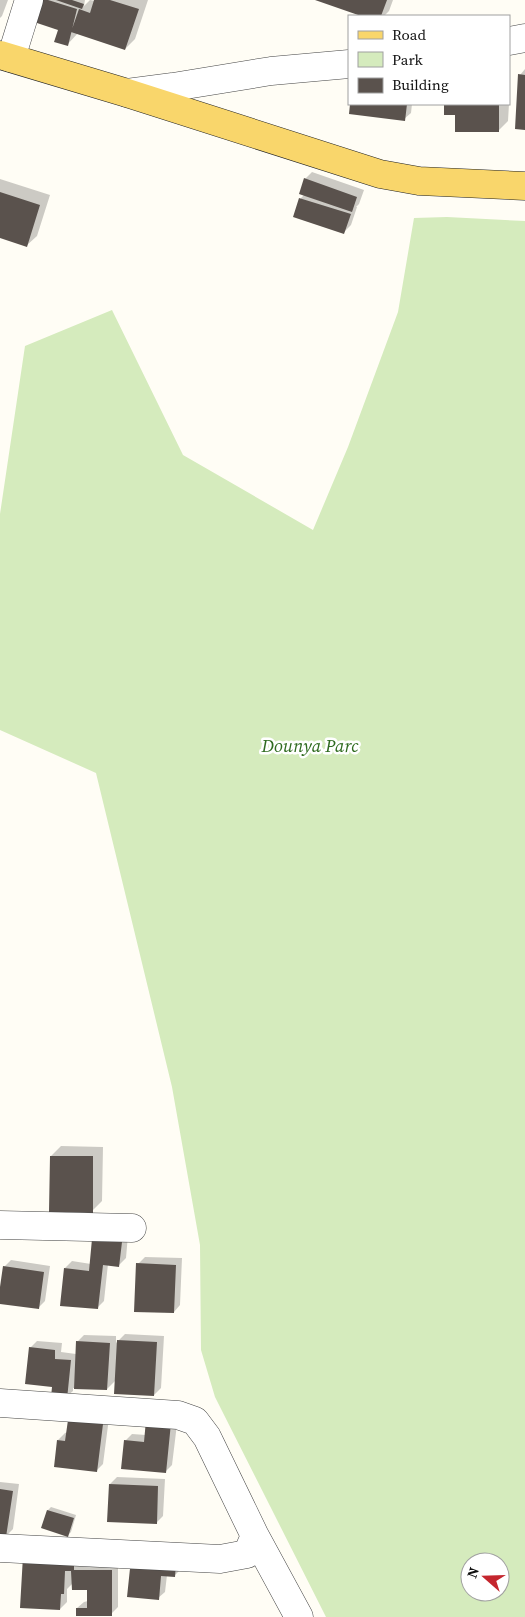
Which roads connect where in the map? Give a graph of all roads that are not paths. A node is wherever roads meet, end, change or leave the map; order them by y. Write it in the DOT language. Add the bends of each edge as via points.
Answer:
graph roads {
  1 [pos="29,0"];
  2 [pos="525,38"];
  3 [pos="510,40"];
  4 [pos="5,57"];
  5 [pos="348,64"];
  6 [pos="126,93"];
  7 [pos="525,186"];
  8 [pos="0,1225"];
  9 [pos="132,1228"];
  10 [pos="0,1403"];
  11 [pos="256,1536"];
  12 [pos="0,1548"];
  13 [pos="299,1617"];
  1 -- 4 [label="street"];
  2 -- 3 [label="street"];
  4 -- 6 [label="main road"];
  5 -- 6 [label="street" via="271,71"];
  6 -- 7 [label="main road" via="380,174 419,181"];
  8 -- 9 [label="street"];
  10 -- 11 [label="street" via="178,1415 195,1421 208,1438"];
  11 -- 12 [label="street" via="247,1554 220,1560"];
  11 -- 13 [label="street"];
}
